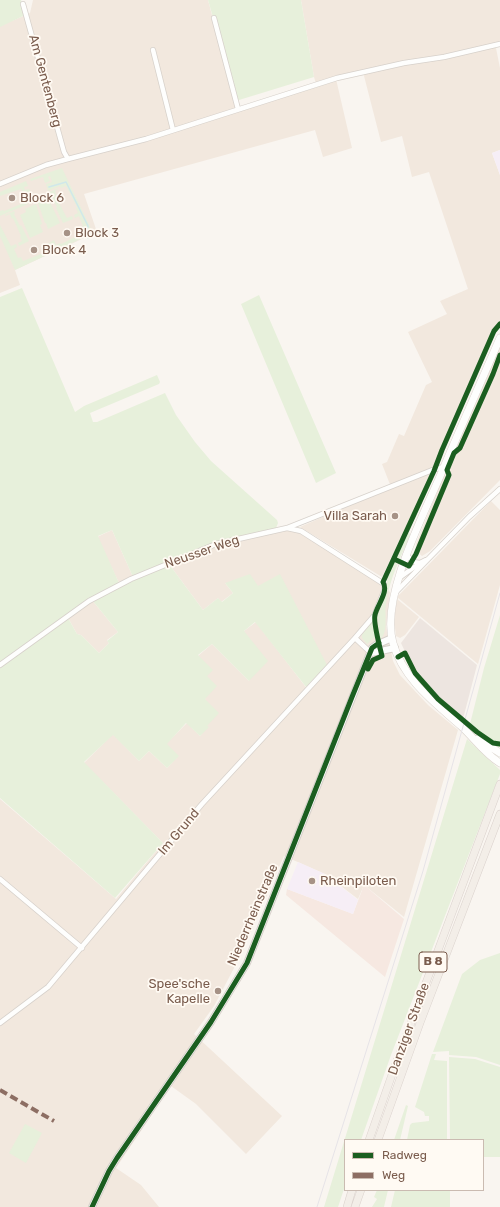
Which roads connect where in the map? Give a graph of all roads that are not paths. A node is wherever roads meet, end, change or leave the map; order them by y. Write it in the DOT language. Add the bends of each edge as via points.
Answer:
graph roads {
  1 [pos="23,4"];
  2 [pos="214,18"];
  3 [pos="500,44"];
  4 [pos="153,50"];
  5 [pos="238,109"];
  6 [pos="173,130"];
  7 [pos="68,158"];
  8 [pos="0,184"];
  9 [pos="500,338"];
  10 [pos="444,467"];
  11 [pos="500,489"];
  12 [pos="287,528"];
  13 [pos="406,554"];
  14 [pos="428,560"];
  15 [pos="420,563"];
  16 [pos="399,578"];
  17 [pos="394,593"];
  18 [pos="355,638"];
  19 [pos="392,638"];
  20 [pos="395,648"];
  21 [pos="371,653"];
  22 [pos="0,665"];
  23 [pos="471,735"];
  24 [pos="491,748"];
  25 [pos="500,749"];
  26 [pos="500,753"];
  27 [pos="500,763"];
  28 [pos="500,784"];
  29 [pos="500,814"];
  30 [pos="0,879"];
  31 [pos="82,948"];
  32 [pos="0,1023"];
  33 [pos="369,1139"];
  34 [pos="378,1139"];
  35 [pos="352,1191"];
  36 [pos="361,1191"];
  37 [pos="92,1207"];
  38 [pos="346,1207"];
  39 [pos="355,1207"];
  1 -- 7 [label="street, Am Gentenberg" via="64,152"];
  2 -- 5 [label="street"];
  3 -- 5 [label="street" via="361,72"];
  4 -- 6 [label="street"];
  5 -- 6 [label="street"];
  6 -- 7 [label="street"];
  7 -- 8 [label="street"];
  9 -- 10 [label="main road"];
  10 -- 12 [label="street, Neusser Weg" via="435,468"];
  10 -- 13 [label="main road"];
  11 -- 14 [label="street"];
  12 -- 18 [label="street" via="301,531 385,585 377,611"];
  12 -- 22 [label="street, Neusser Weg" via="221,543 131,579 89,601"];
  13 -- 15 [label="street" via="416,563"];
  13 -- 16 [label="main road"];
  14 -- 15 [label="street"];
  14 -- 17 [label="street"];
  15 -- 16 [label="street"];
  16 -- 17 [label="main road"];
  17 -- 19 [label="main road"];
  18 -- 21 [label="street"];
  18 -- 31 [label="street, Im Grund" via="202,804"];
  19 -- 20 [label="main road"];
  19 -- 21 [label="street, Niederrheinstraße" via="376,645"];
  20 -- 21 [label="street"];
  20 -- 23 [label="main road" via="401,664 410,677 434,703"];
  21 -- 37 [label="street, Niederrheinstraße" via="247,963 211,1022 120,1153"];
  23 -- 24 [label="main road"];
  23 -- 27 [label="main road"];
  24 -- 25 [label="main road"];
  24 -- 26 [label="main road"];
  28 -- 33 [label="main road, Danziger Straße / B 8"];
  29 -- 34 [label="main road, Danziger Straße / B 8" via="422,1016"];
  30 -- 31 [label="street"];
  31 -- 32 [label="street, Im Grund" via="48,987"];
  35 -- 38 [label="main road"];
  36 -- 39 [label="main road"];
}
